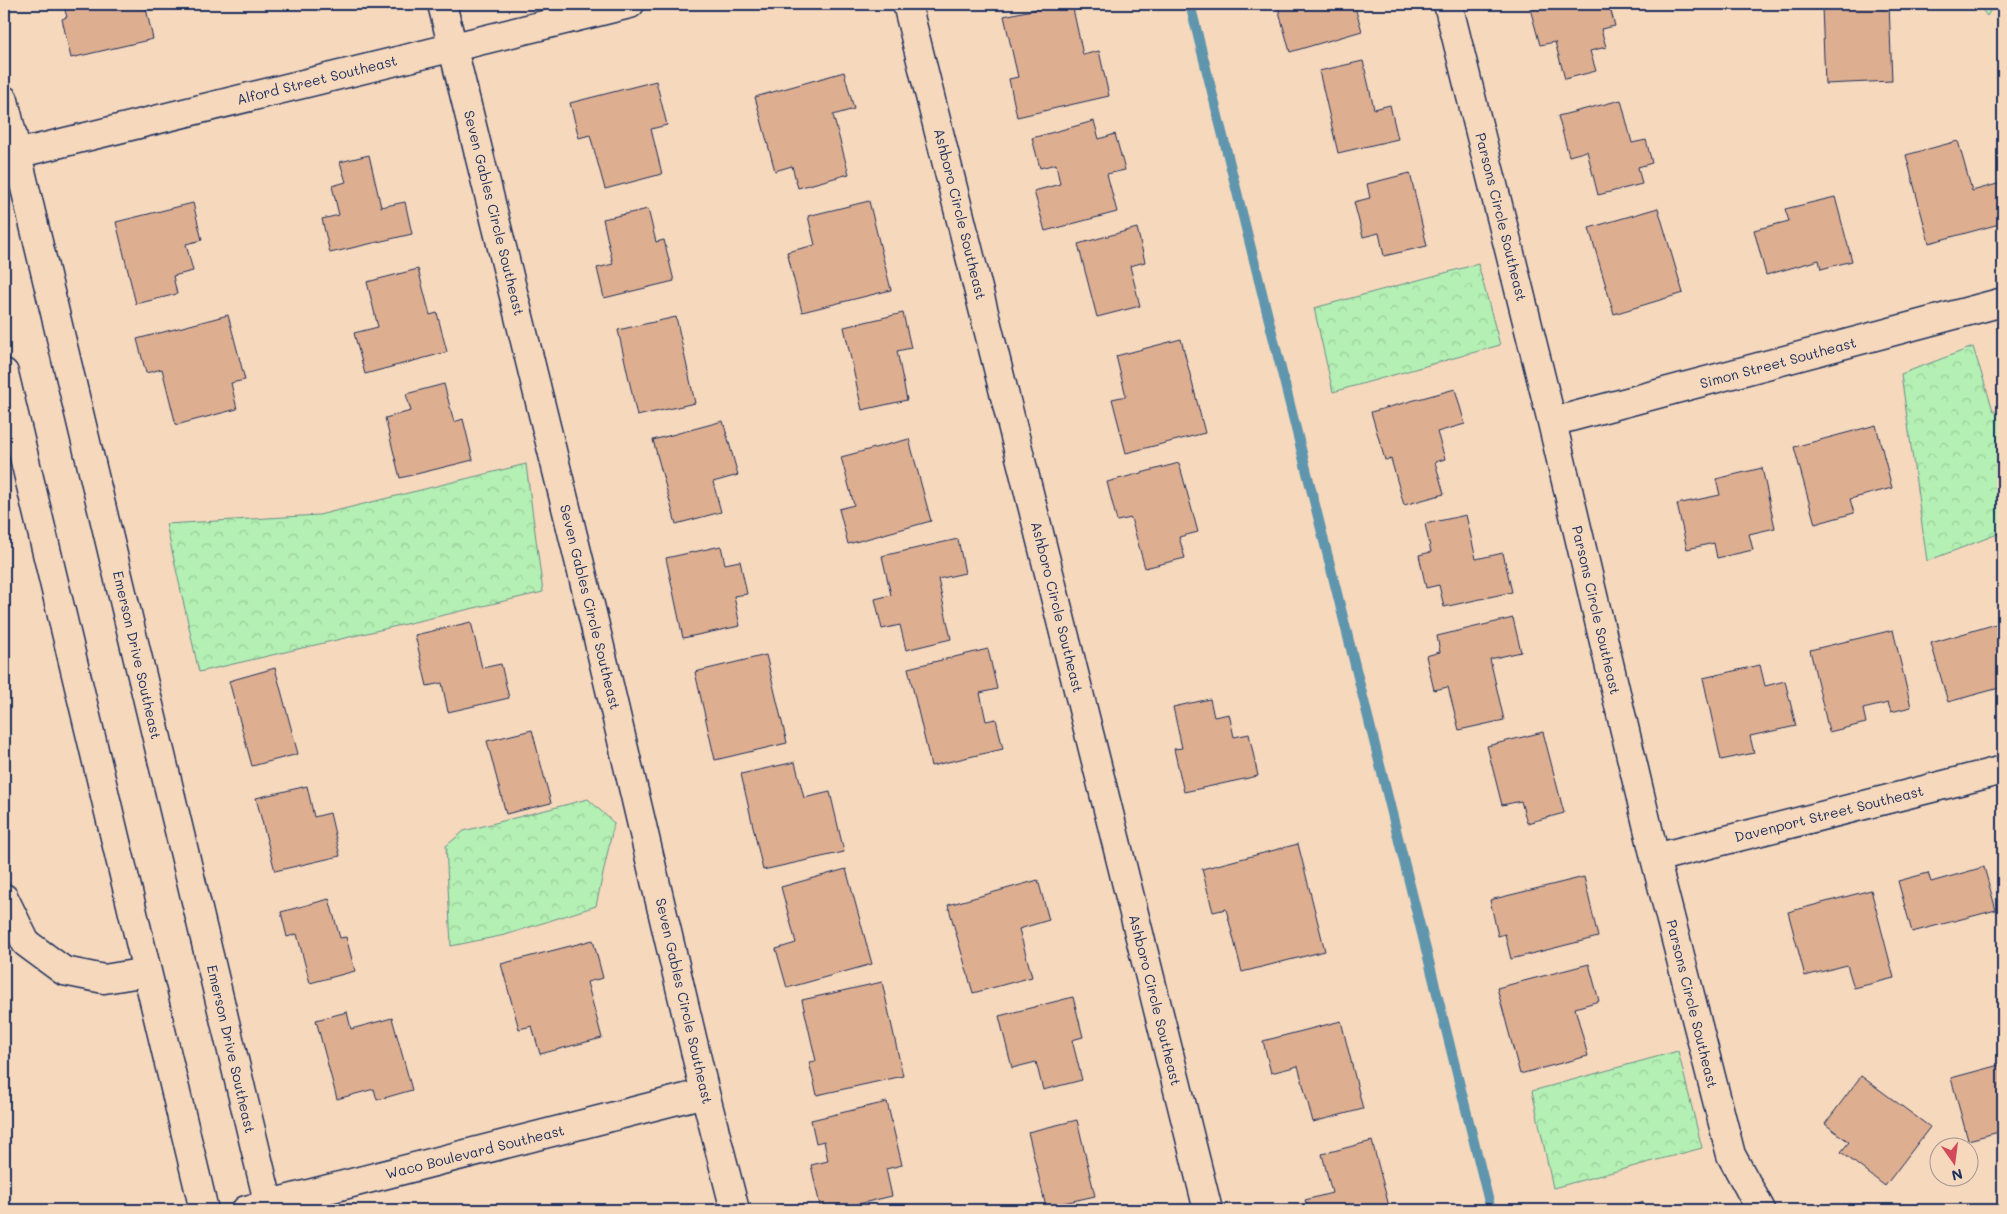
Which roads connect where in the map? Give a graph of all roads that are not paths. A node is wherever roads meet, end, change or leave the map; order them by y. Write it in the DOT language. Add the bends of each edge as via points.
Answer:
graph roads {
  1 [pos="442,4"];
  2 [pos="630,4"];
  3 [pos="907,4"];
  4 [pos="1448,4"];
  5 [pos="453,47"];
  6 [pos="4,100"];
  7 [pos="10,156"];
  8 [pos="2003,302"];
  9 [pos="4,373"];
  10 [pos="1552,422"];
  11 [pos="2003,770"];
  12 [pos="1655,858"];
  13 [pos="4,898"];
  14 [pos="147,972"];
  15 [pos="705,1093"];
  16 [pos="261,1208"];
  17 [pos="204,1210"];
  18 [pos="736,1210"];
  19 [pos="1208,1210"];
  20 [pos="1762,1210"];
  1 -- 5 [label="street, Seven Gables Circle Southeast"];
  2 -- 5 [label="street, Alford Street Southeast"];
  3 -- 19 [label="street, Ashboro Circle Southeast"];
  4 -- 10 [label="street, Parsons Circle Southeast"];
  5 -- 7 [label="street, Alford Street Southeast"];
  5 -- 15 [label="street, Seven Gables Circle Southeast" via="592,613"];
  6 -- 7 [label="street, Emerson Drive Southeast"];
  7 -- 16 [label="street, Emerson Drive Southeast"];
  8 -- 10 [label="street, Simon Street Southeast"];
  9 -- 14 [label="street"];
  10 -- 12 [label="street, Parsons Circle Southeast"];
  11 -- 12 [label="street, Davenport Street Southeast"];
  12 -- 20 [label="street, Parsons Circle Southeast" via="1731,1155"];
  13 -- 14 [label="street" via="26,943 64,971 104,979"];
  14 -- 17 [label="street"];
  15 -- 16 [label="street, Waco Boulevard Southeast"];
  15 -- 18 [label="street, Seven Gables Circle Southeast"];
}
